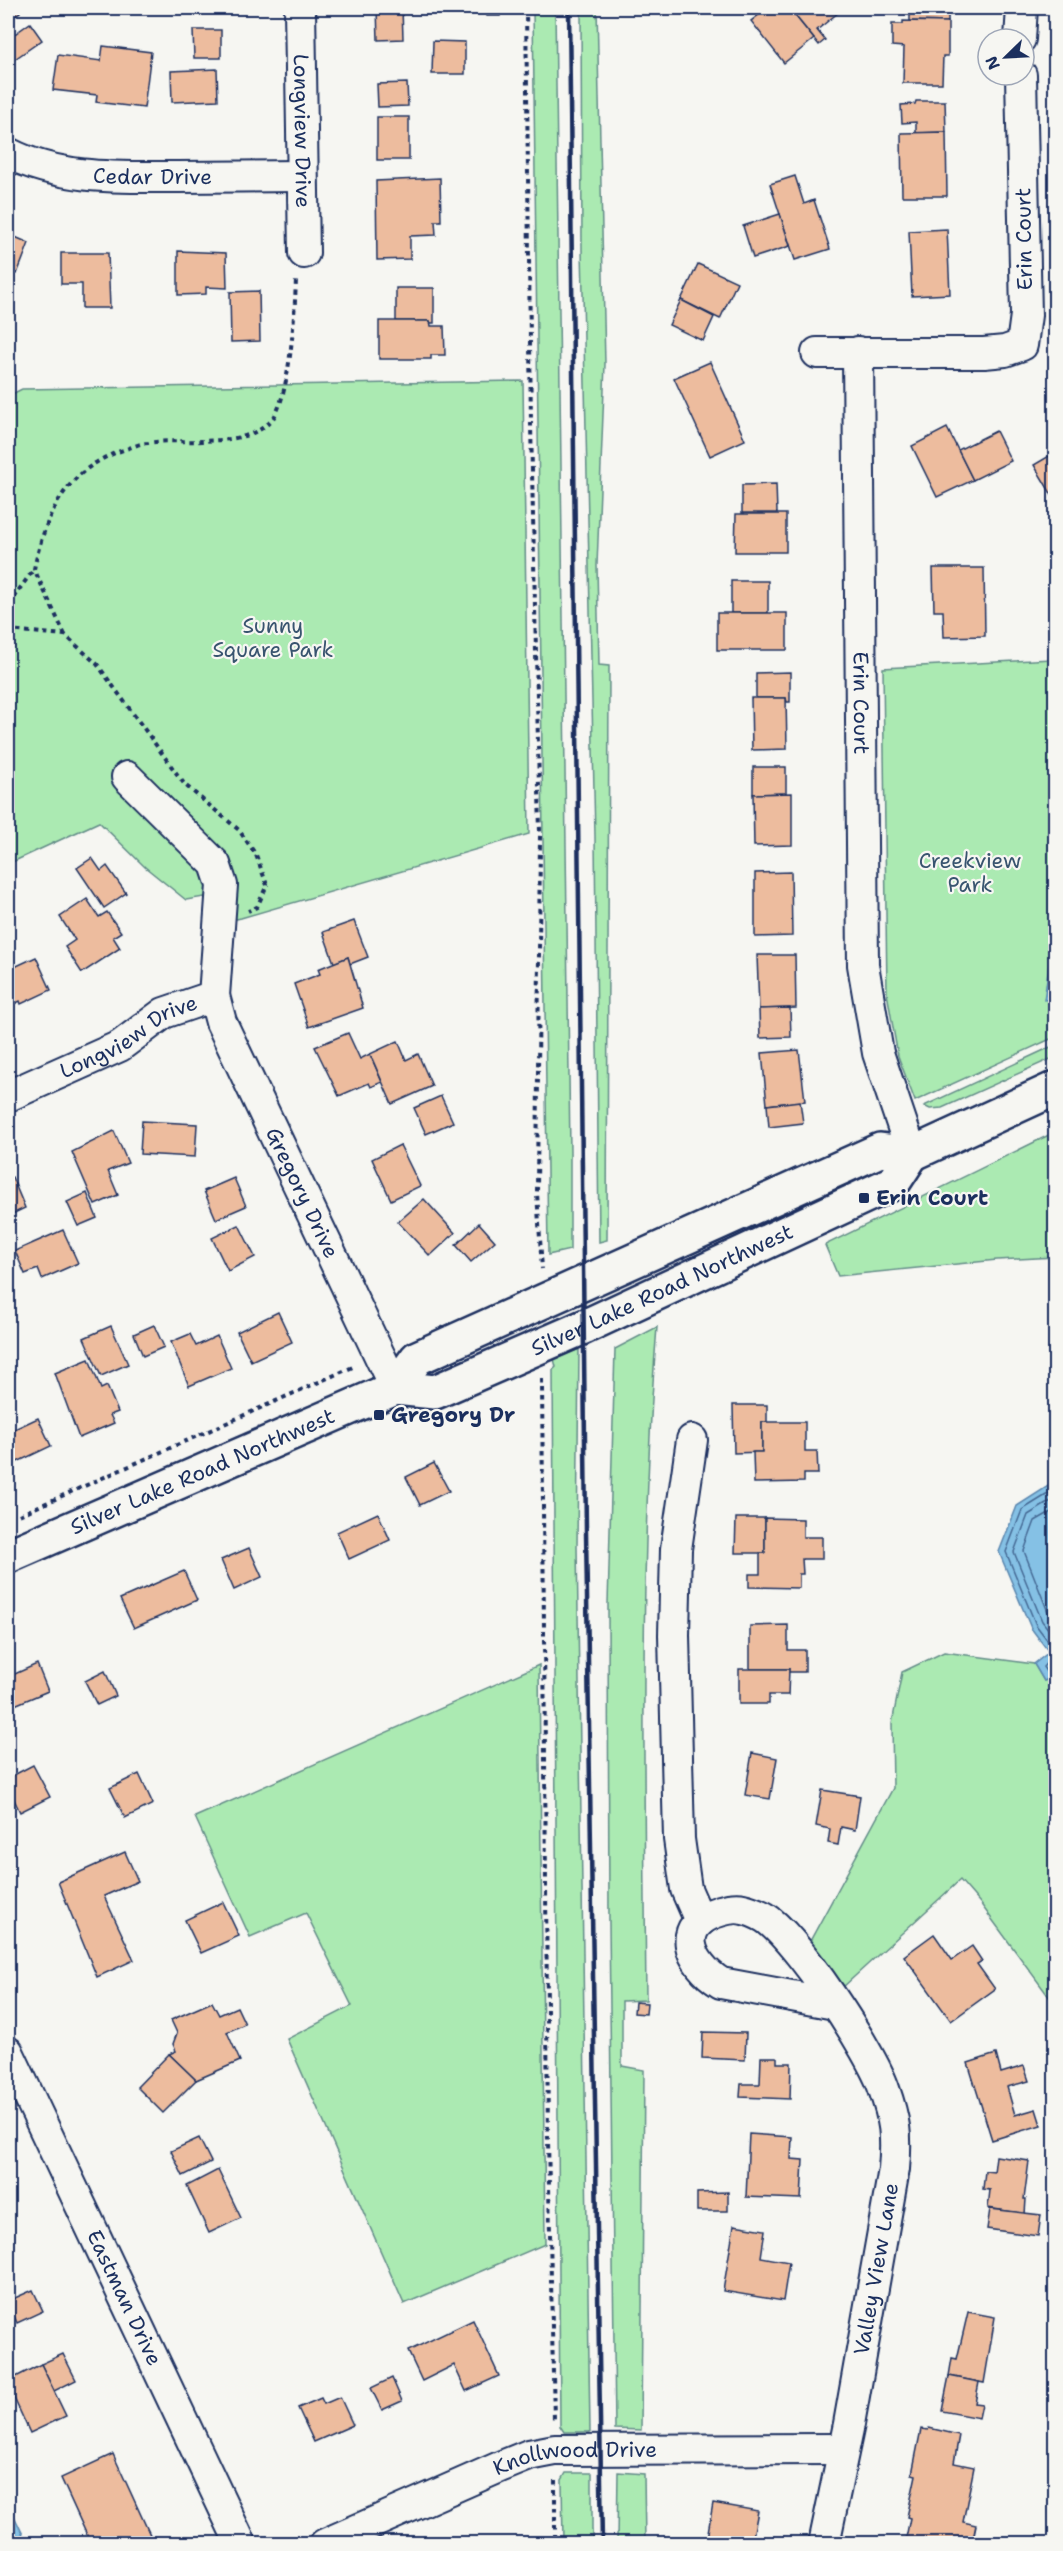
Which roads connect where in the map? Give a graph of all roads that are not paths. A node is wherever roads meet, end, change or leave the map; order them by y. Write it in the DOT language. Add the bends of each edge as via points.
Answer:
graph roads {
  1 [pos="300,8"];
  2 [pos="1022,8"];
  3 [pos="1021,27"];
  4 [pos="1021,87"];
  5 [pos="8,153"];
  6 [pos="301,176"];
  7 [pos="304,254"];
  8 [pos="858,352"];
  9 [pos="817,353"];
  10 [pos="127,777"];
  11 [pos="214,996"];
  12 [pos="1056,1088"];
  13 [pos="8,1096"];
  14 [pos="912,1154"];
  15 [pos="395,1388"];
  16 [pos="692,1440"];
  17 [pos="8,1556"];
  18 [pos="700,1921"];
  19 [pos="835,2004"];
  20 [pos="8,2052"];
  21 [pos="843,2449"];
  22 [pos="241,2544"];
  23 [pos="325,2544"];
  24 [pos="824,2544"];
  1 -- 6 [label="street, Longview Drive"];
  2 -- 3 [label="street"];
  4 -- 8 [label="street, Erin Court" via="1026,315 1022,345 984,353"];
  5 -- 6 [label="street, Cedar Drive" via="27,164 72,174"];
  6 -- 7 [label="street, Longview Drive"];
  8 -- 9 [label="street, Erin Court"];
  8 -- 14 [label="street, Erin Court" via="863,965 878,1053"];
  10 -- 11 [label="street, Longview Drive" via="215,864 222,885"];
  11 -- 13 [label="street, Longview Drive" via="164,1013 120,1046"];
  11 -- 15 [label="street, Gregory Drive" via="221,1022"];
  12 -- 14 [label="main road"];
  14 -- 15 [label="main road, Silver Lake Road Northwest" via="880,1150 417,1358"];
  15 -- 17 [label="main road, Silver Lake Road Northwest"];
  16 -- 18 [label="street" via="676,1549 674,1635 679,1839 686,1889"];
  18 -- 19 [label="street, Valley View Lane" via="712,1913 741,1908 765,1918 797,1949"];
  18 -- 19 [label="street" via="690,1941 696,1960 713,1979"];
  19 -- 21 [label="street, Valley View Lane" via="880,2078 897,2138"];
  20 -- 22 [label="street, Eastman Drive"];
  21 -- 23 [label="street, Knollwood Drive" via="555,2450 502,2466"];
  21 -- 24 [label="street, Valley View Lane"];
}
